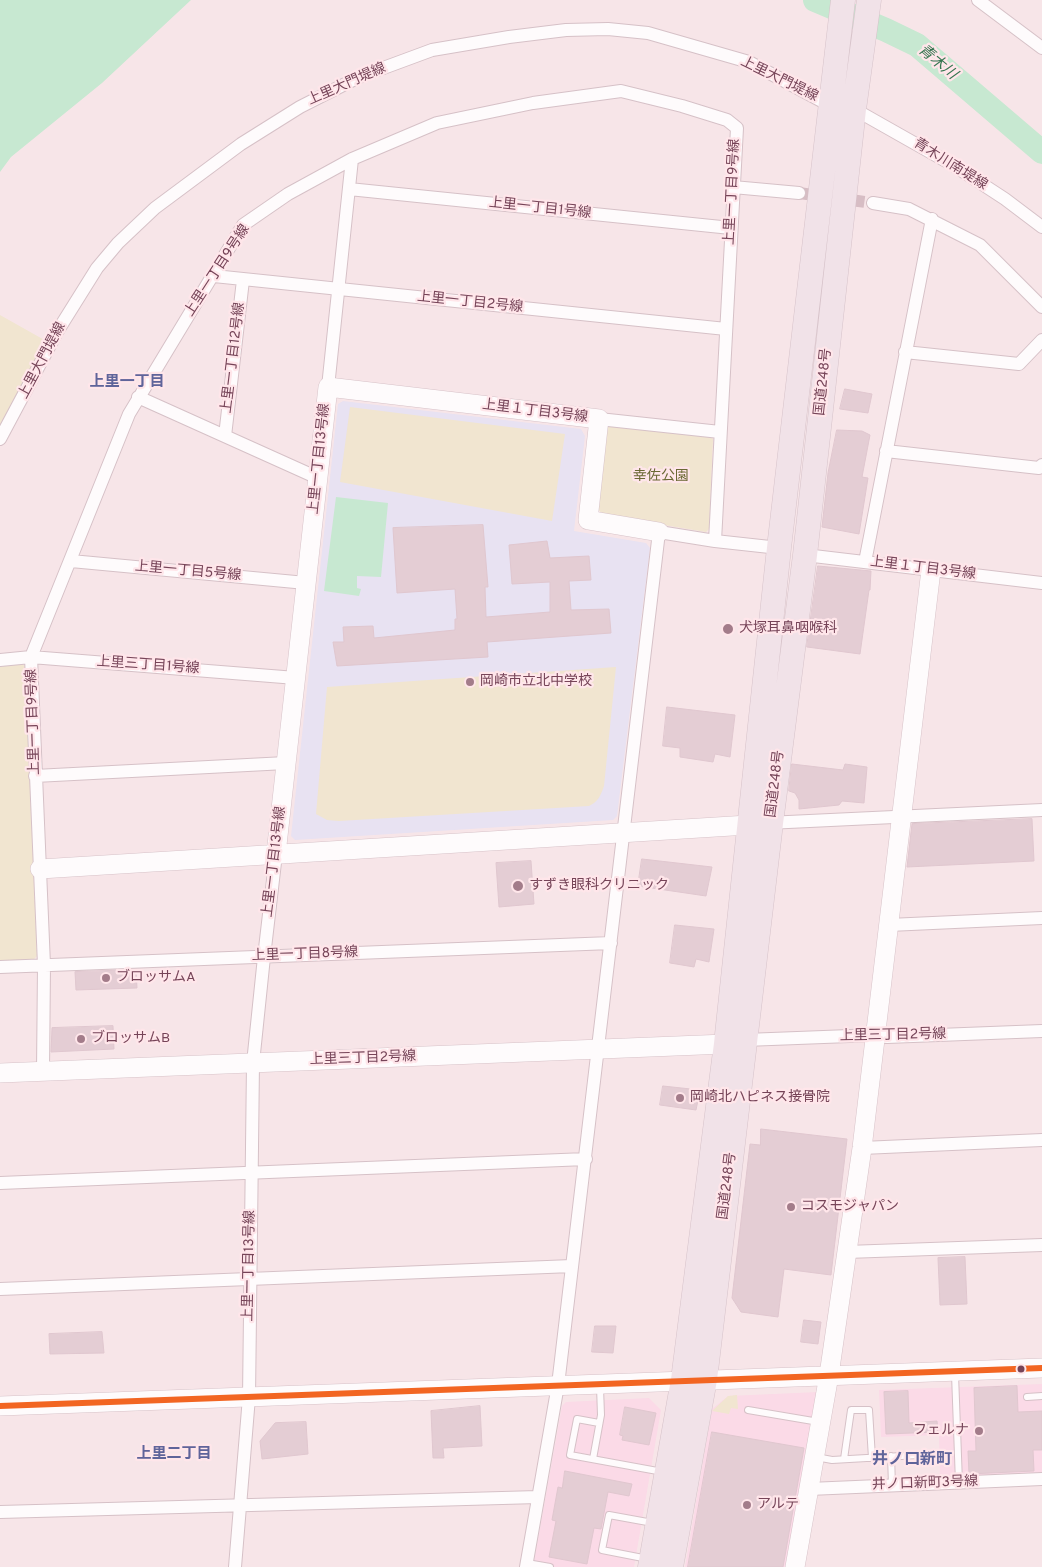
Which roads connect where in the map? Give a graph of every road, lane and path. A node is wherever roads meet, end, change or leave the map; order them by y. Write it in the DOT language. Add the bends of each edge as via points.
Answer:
graph roads {
  1 [pos="843,0"];
  2 [pos="869,0"];
  3 [pos="978,0"];
  4 [pos="1042,48"];
  5 [pos="843,108"];
  6 [pos="352,159"];
  7 [pos="733,186"];
  8 [pos="349,189"];
  9 [pos="799,194"];
  10 [pos="873,203"];
  11 [pos="932,219"];
  12 [pos="1042,227"];
  13 [pos="732,228"];
  14 [pos="214,276"];
  15 [pos="243,280"];
  16 [pos="338,289"];
  17 [pos="1042,307"];
  18 [pos="726,329"];
  19 [pos="1042,340"];
  20 [pos="905,352"];
  21 [pos="328,388"];
  22 [pos="138,397"];
  23 [pos="599,419"];
  24 [pos="720,432"];
  25 [pos="225,436"];
  26 [pos="0,438"];
  27 [pos="886,451"];
  28 [pos="1042,465"];
  29 [pos="318,478"];
  30 [pos="659,532"];
  31 [pos="715,541"];
  32 [pos="779,548"];
  33 [pos="805,555"];
  34 [pos="70,561"];
  35 [pos="865,562"];
  36 [pos="931,570"];
  37 [pos="306,583"];
  38 [pos="1042,583"];
  39 [pos="31,657"];
  40 [pos="0,660"];
  41 [pos="296,678"];
  42 [pos="286,764"];
  43 [pos="35,776"];
  44 [pos="1042,810"];
  45 [pos="901,816"];
  46 [pos="760,824"];
  47 [pos="624,831"];
  48 [pos="276,854"];
  49 [pos="40,869"];
  50 [pos="1042,918"];
  51 [pos="889,925"];
  52 [pos="611,942"];
  53 [pos="264,957"];
  54 [pos="44,966"];
  55 [pos="0,967"];
  56 [pos="1042,1031"];
  57 [pos="876,1035"];
  58 [pos="735,1042"];
  59 [pos="598,1050"];
  60 [pos="253,1064"];
  61 [pos="43,1071"];
  62 [pos="0,1073"];
  63 [pos="1042,1140"];
  64 [pos="862,1148"];
  65 [pos="586,1159"];
  66 [pos="251,1172"];
  67 [pos="0,1183"];
  68 [pos="1042,1245"];
  69 [pos="847,1252"];
  70 [pos="572,1266"];
  71 [pos="250,1278"];
  72 [pos="0,1289"];
  73 [pos="1042,1368"];
  74 [pos="954,1370"];
  75 [pos="829,1375"];
  76 [pos="694,1380"];
  77 [pos="600,1383"];
  78 [pos="558,1385"];
  79 [pos="1042,1396"];
  80 [pos="249,1397"];
  81 [pos="1027,1397"];
  82 [pos="0,1406"];
  83 [pos="748,1410"];
  84 [pos="821,1423"];
  85 [pos="599,1424"];
  86 [pos="936,1454"];
  87 [pos="891,1456"];
  88 [pos="814,1457"];
  89 [pos="872,1458"];
  90 [pos="593,1459"];
  91 [pos="844,1459"];
  92 [pos="667,1472"];
  93 [pos="1042,1479"];
  94 [pos="959,1483"];
  95 [pos="892,1485"];
  96 [pos="809,1488"];
  97 [pos="538,1497"];
  98 [pos="240,1506"];
  99 [pos="0,1512"];
  100 [pos="658,1524"];
  101 [pos="658,1564"];
  102 [pos="526,1565"];
  103 [pos="235,1567"];
  104 [pos="550,1567"];
  105 [pos="795,1567"];
  1 -- 5 [label="highway, 国道248号" via="836,69"];
  2 -- 5 [label="highway, 国道248号" via="859,74"];
  3 -- 4 [label="street"];
  5 -- 12 [label="street, 青木川南堤線" via="953,165"];
  5 -- 26 [label="street, 上里大門堤線" via="749,62 648,33 608,29 566,30 432,50 359,77 300,107 241,144 155,208 118,243 97,268 57,332"];
  5 -- 32 [label="highway, 国道248号"];
  5 -- 33 [label="highway, 国道248号"];
  6 -- 7 [label="street, 上里一丁目9号線" via="437,123 533,103 621,91 727,120 737,128"];
  6 -- 8 [label="street, 上里一丁目13号線"];
  6 -- 14 [label="street, 上里一丁目9号線" via="288,194 243,225"];
  7 -- 9 [label="street"];
  7 -- 13 [label="street, 上里一丁目9号線"];
  8 -- 13 [label="street, 上里一丁目1号線"];
  8 -- 16 [label="street, 上里一丁目13号線"];
  10 -- 11 [label="street" via="910,209"];
  11 -- 17 [label="street" via="980,245"];
  11 -- 20 [label="street"];
  13 -- 18 [label="street, 上里一丁目9号線"];
  14 -- 15 [label="street, 上里一丁目2号線"];
  14 -- 22 [label="street, 上里一丁目9号線"];
  15 -- 16 [label="street, 上里一丁目2号線"];
  15 -- 25 [label="street, 上里一丁目12号線"];
  16 -- 18 [label="street, 上里一丁目2号線"];
  16 -- 21 [label="street, 上里一丁目13号線"];
  18 -- 24 [label="street, 上里一丁目9号線"];
  19 -- 20 [label="street" via="1019,364"];
  20 -- 27 [label="street"];
  21 -- 23 [label="street, 上里１丁目3号線"];
  21 -- 29 [label="street, 上里一丁目13号線"];
  22 -- 25 [label="street"];
  22 -- 34 [label="street, 上里一丁目9号線"];
  23 -- 24 [label="street"];
  23 -- 30 [label="street, 上里１丁目3号線" via="588,520"];
  24 -- 31 [label="street, 上里一丁目9号線"];
  25 -- 29 [label="street"];
  27 -- 28 [label="street" via="1039,468"];
  27 -- 35 [label="street"];
  29 -- 37 [label="street, 上里一丁目13号線"];
  30 -- 31 [label="street, 上里１丁目3号線"];
  30 -- 47 [label="street"];
  31 -- 32 [label="street, 上里１丁目3号線"];
  32 -- 46 [label="highway, 国道248号"];
  33 -- 35 [label="street, 上里１丁目3号線"];
  33 -- 46 [label="highway, 国道248号"];
  34 -- 37 [label="street, 上里一丁目5号線"];
  34 -- 39 [label="street, 上里一丁目9号線"];
  35 -- 36 [label="street, 上里１丁目3号線"];
  36 -- 38 [label="street, 上里１丁目3号線"];
  36 -- 45 [label="street"];
  37 -- 41 [label="street, 上里一丁目13号線"];
  39 -- 40 [label="street, 上里三丁目1号線"];
  39 -- 41 [label="street, 上里三丁目1号線"];
  39 -- 43 [label="street, 上里一丁目9号線"];
  41 -- 42 [label="street, 上里一丁目13号線"];
  42 -- 43 [label="street"];
  42 -- 48 [label="street, 上里一丁目13号線"];
  43 -- 49 [label="street, 上里一丁目9号線"];
  44 -- 45 [label="street"];
  45 -- 46 [label="street"];
  45 -- 51 [label="street"];
  46 -- 47 [label="street"];
  46 -- 58 [label="highway, 国道248号"];
  47 -- 48 [label="street"];
  47 -- 52 [label="street"];
  48 -- 49 [label="street"];
  48 -- 53 [label="street, 上里一丁目13号線"];
  49 -- 54 [label="street, 上里一丁目9号線"];
  50 -- 51 [label="street"];
  51 -- 57 [label="street"];
  52 -- 53 [label="street, 上里一丁目8号線"];
  52 -- 59 [label="street"];
  53 -- 54 [label="street, 上里一丁目8号線"];
  53 -- 60 [label="street, 上里一丁目13号線"];
  54 -- 55 [label="street, 上里一丁目8号線"];
  54 -- 61 [label="street, 上里一丁目9号線"];
  56 -- 57 [label="street, 上里三丁目2号線"];
  57 -- 58 [label="street, 上里三丁目2号線"];
  57 -- 64 [label="street"];
  58 -- 59 [label="street, 上里三丁目2号線"];
  58 -- 76 [label="highway, 国道248号"];
  59 -- 60 [label="street, 上里三丁目2号線"];
  59 -- 65 [label="street"];
  60 -- 61 [label="street, 上里三丁目2号線"];
  60 -- 66 [label="street, 上里一丁目13号線"];
  61 -- 62 [label="street, 上里三丁目2号線"];
  63 -- 64 [label="street"];
  64 -- 69 [label="street"];
  65 -- 66 [label="street"];
  65 -- 70 [label="street"];
  66 -- 67 [label="street"];
  66 -- 71 [label="street, 上里一丁目13号線"];
  68 -- 69 [label="street"];
  69 -- 75 [label="street"];
  70 -- 71 [label="street"];
  70 -- 78 [label="street"];
  71 -- 72 [label="street"];
  71 -- 80 [label="street, 上里一丁目13号線"];
  73 -- 74 [label="street"];
  74 -- 75 [label="street"];
  74 -- 94 [label="lane"];
  75 -- 76 [label="street"];
  75 -- 84 [label="street"];
  76 -- 77 [label="street"];
  76 -- 92 [label="highway, 国道248号"];
  76 -- 101 [label="highway, 国道248号"];
  77 -- 78 [label="street"];
  77 -- 85 [label="lane"];
  78 -- 80 [label="street"];
  78 -- 97 [label="street"];
  79 -- 81 [label="lane"];
  80 -- 82 [label="street"];
  80 -- 98 [label="street, 上里一丁目13号線"];
  83 -- 84 [label="lane"];
  84 -- 88 [label="street"];
  85 -- 90 [label="lane"];
  85 -- 90 [label="lane" via="577,1419 570,1455"];
  86 -- 87 [label="lane"];
  87 -- 89 [label="lane"];
  87 -- 95 [label="lane"];
  88 -- 91 [label="lane"];
  88 -- 96 [label="street"];
  89 -- 91 [label="lane"];
  89 -- 91 [label="lane" via="869,1410 852,1410"];
  90 -- 92 [label="lane"];
  92 -- 100 [label="highway, 国道248号"];
  93 -- 94 [label="street, 井ノ口新町3号線"];
  94 -- 95 [label="street, 井ノ口新町3号線"];
  95 -- 96 [label="street, 井ノ口新町3号線"];
  96 -- 105 [label="street"];
  97 -- 98 [label="street"];
  97 -- 102 [label="street"];
  98 -- 99 [label="street"];
  98 -- 103 [label="street, 上里一丁目13号線"];
  100 -- 101 [label="highway, 国道248号"];
  100 -- 101 [label="lane" via="609,1515 602,1550"];
  102 -- 104 [label="lane"];
}
